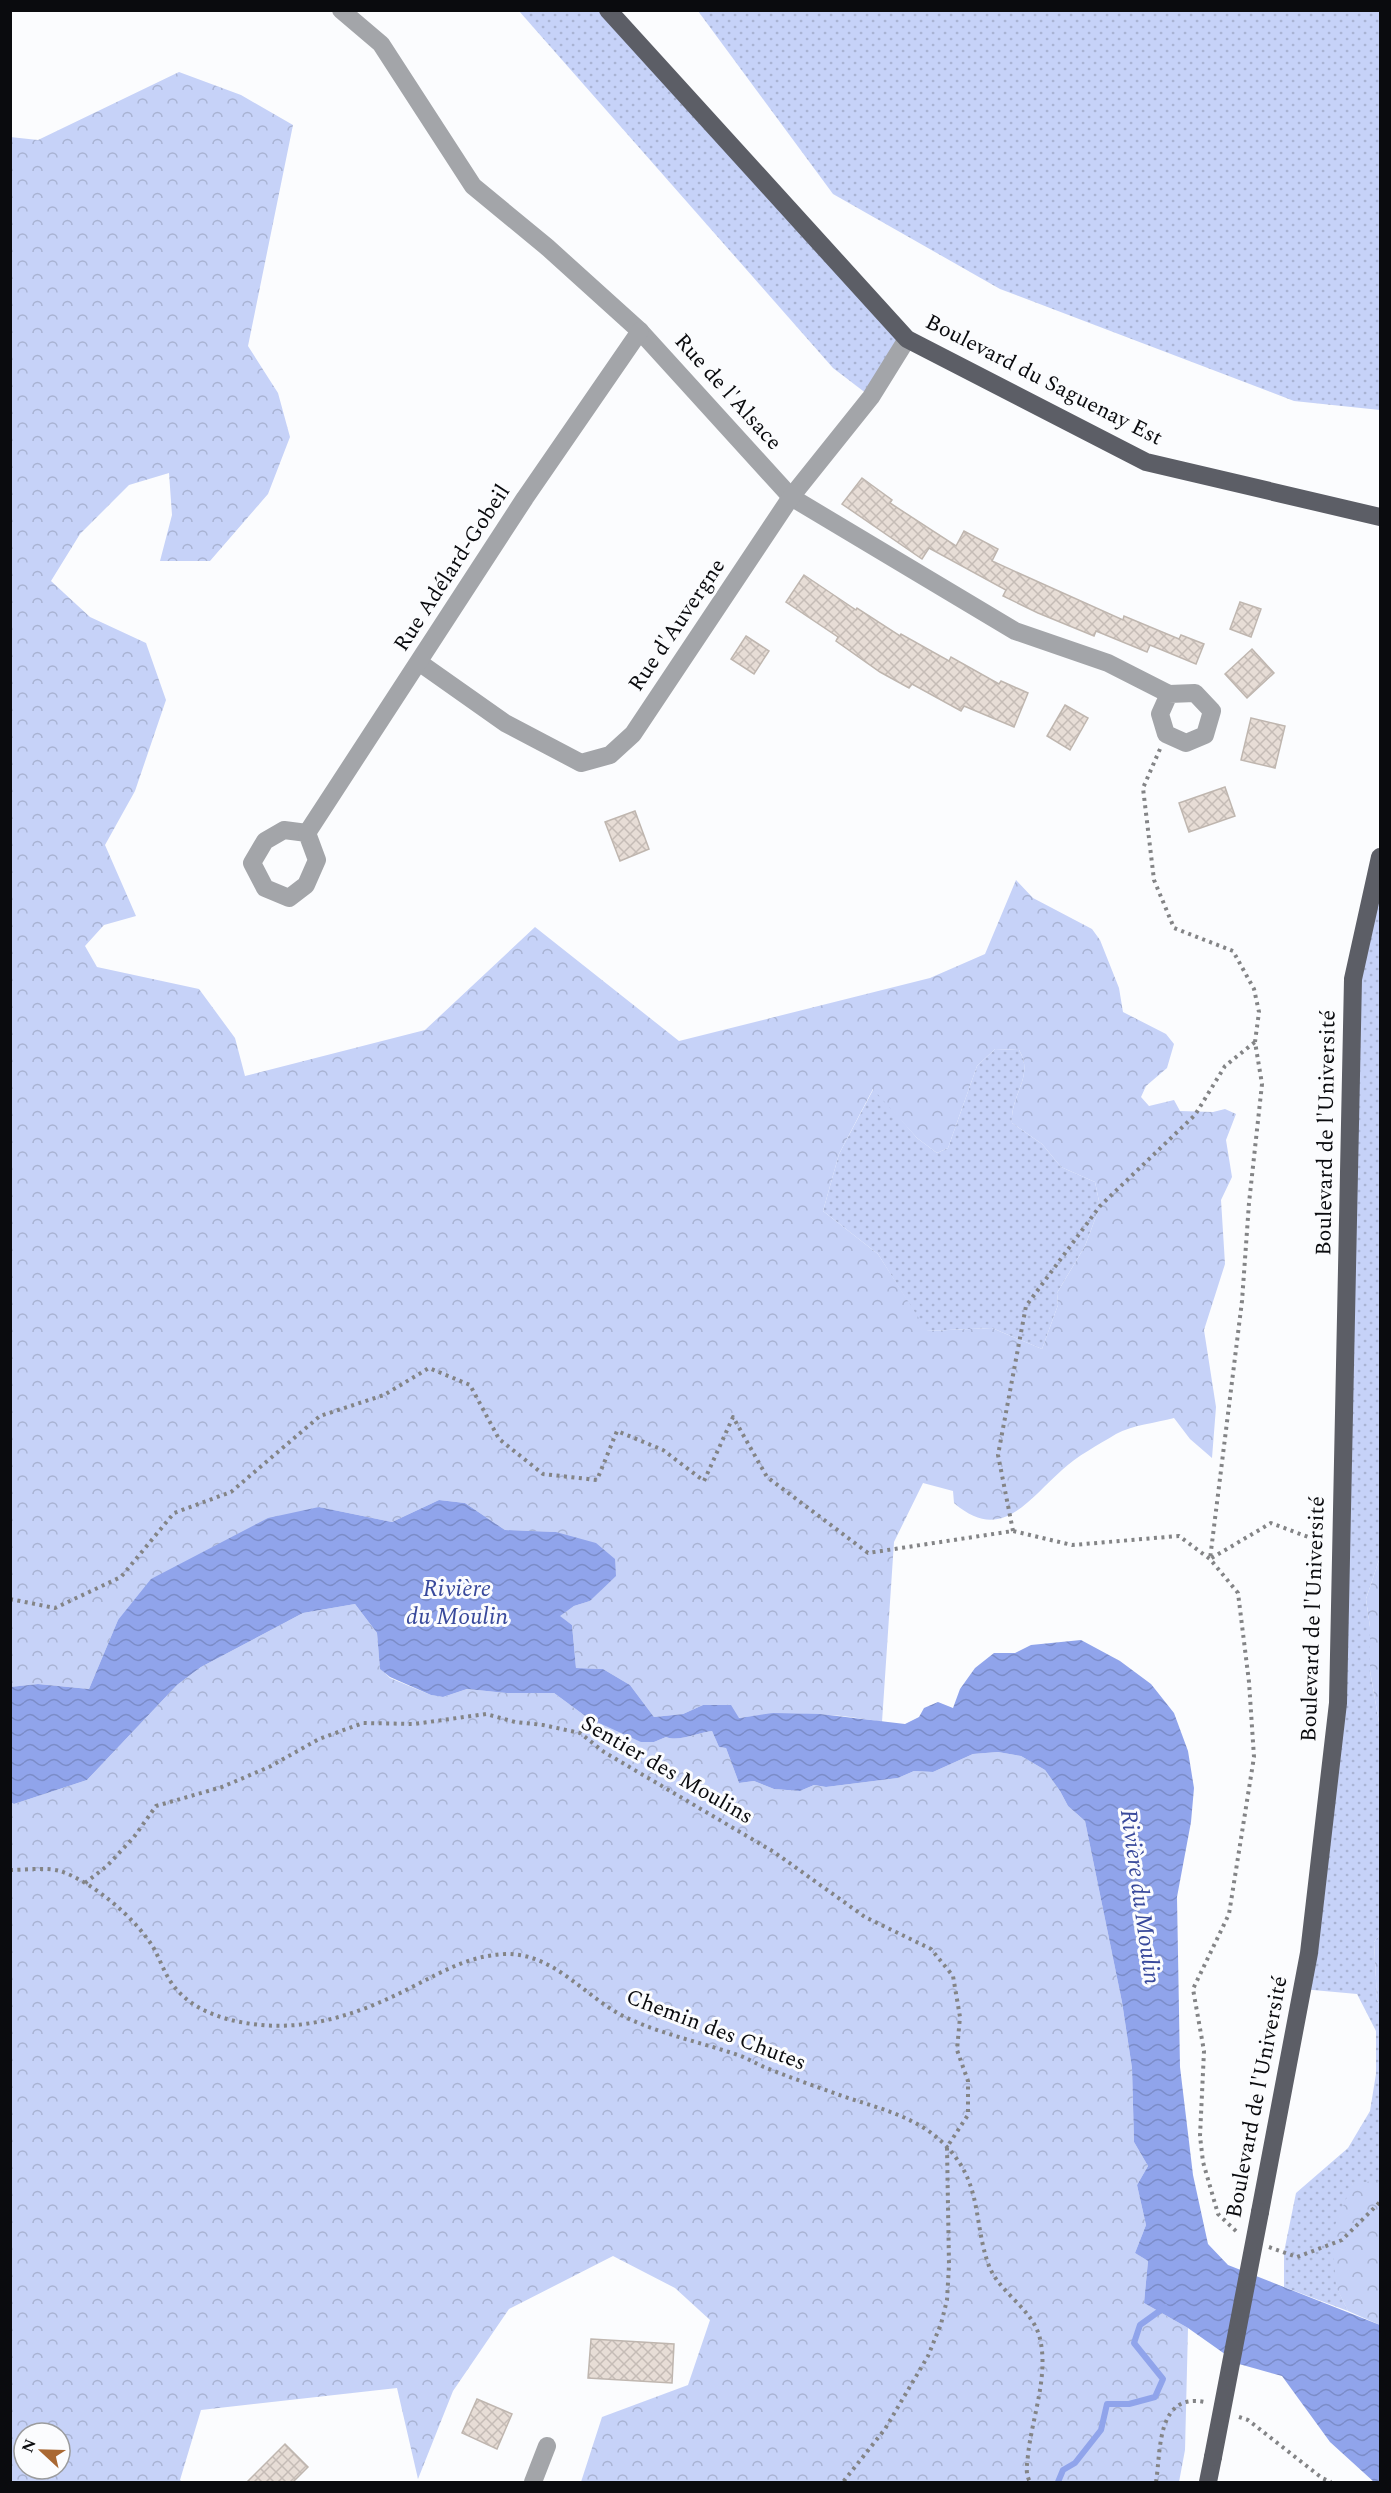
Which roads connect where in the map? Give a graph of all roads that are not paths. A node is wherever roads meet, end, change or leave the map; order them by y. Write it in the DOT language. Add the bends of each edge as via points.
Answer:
graph roads {
  1 [pos="341,10"];
  2 [pos="608,10"];
  3 [pos="640,331"];
  4 [pos="907,339"];
  5 [pos="791,497"];
  6 [pos="1380,517"];
  7 [pos="420,663"];
  8 [pos="1169,694"];
  9 [pos="307,833"];
  10 [pos="1380,857"];
  11 [pos="548,2446"];
  12 [pos="533,2482"];
  13 [pos="1208,2482"];
  1 -- 3 [label="street, Rue de l'Alsace" via="381,44 473,186"];
  2 -- 4 [label="main road, Boulevard du Saguenay Est"];
  3 -- 5 [label="street, Rue de l'Alsace"];
  3 -- 7 [label="street, Rue Adélard-Gobeil" via="525,498"];
  4 -- 5 [label="street, Rue d'Auvergne" via="871,397"];
  4 -- 6 [label="main road, Boulevard du Saguenay Est" via="1146,462"];
  5 -- 7 [label="street, Rue d'Auvergne" via="633,734 610,755 581,763 505,723"];
  5 -- 8 [label="street, Rue de l'Alsace" via="1016,631 1108,663"];
  7 -- 9 [label="street, Rue Adélard-Gobeil"];
  8 -- 8 [label="street, Rue de l'Alsace" via="1160,714 1166,734 1186,743 1205,735 1212,711 1195,693"];
  10 -- 13 [label="main road, Boulevard de l'Université, bridge" via="1353,979 1338,1703 1309,1953"];
  11 -- 12 [label="street"];
}
